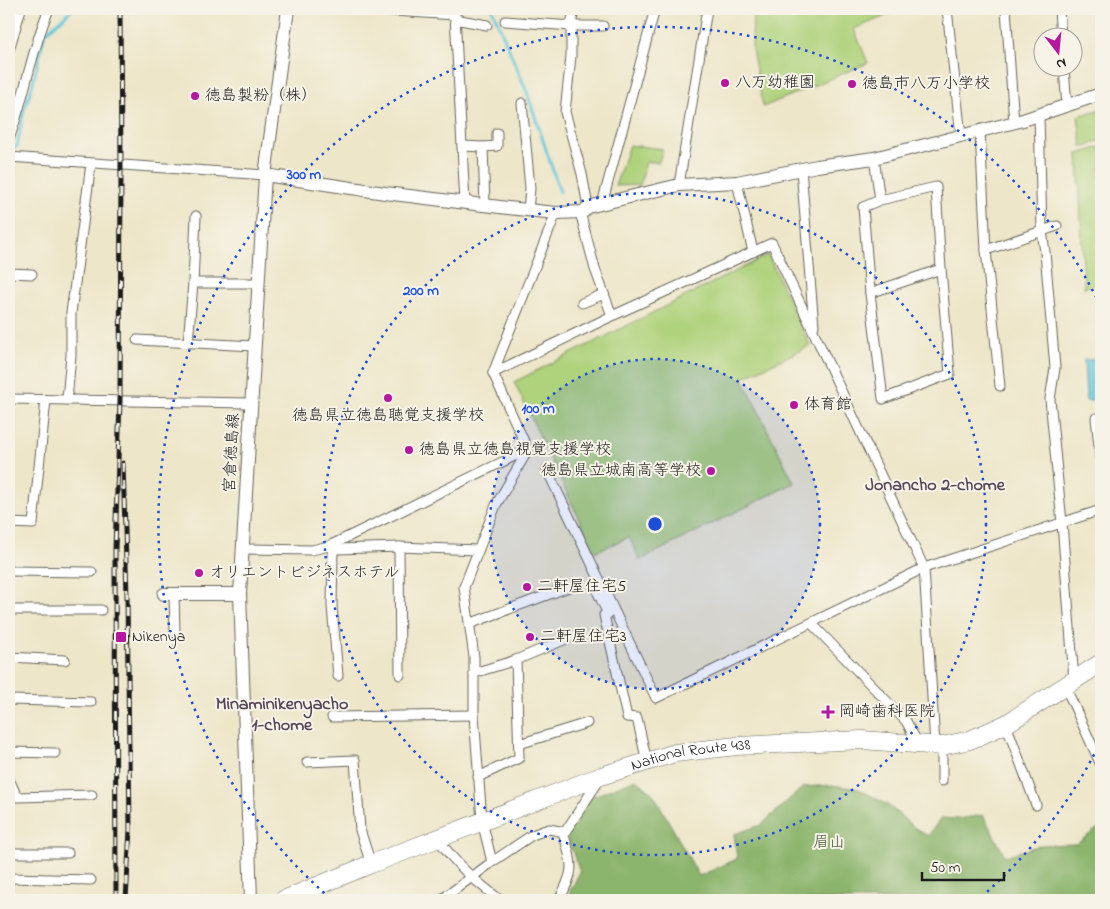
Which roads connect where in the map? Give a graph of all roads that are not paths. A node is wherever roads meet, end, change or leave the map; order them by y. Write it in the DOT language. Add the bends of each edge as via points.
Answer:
graph roads {
  1 [pos="22,9"];
  2 [pos="49,9"];
  3 [pos="288,9"];
  4 [pos="363,9"];
  5 [pos="574,9"];
  6 [pos="655,9"];
  7 [pos="707,9"];
  8 [pos="947,9"];
  9 [pos="1006,9"];
  10 [pos="1059,9"];
  11 [pos="455,14"];
  12 [pos="505,21"];
  13 [pos="488,25"];
  14 [pos="571,26"];
  15 [pos="603,26"];
  16 [pos="1060,28"];
  17 [pos="9,50"];
  18 [pos="1065,78"];
  19 [pos="1101,94"];
  20 [pos="522,103"];
  21 [pos="1067,107"];
  22 [pos="1039,115"];
  23 [pos="1014,123"];
  24 [pos="980,131"];
  25 [pos="497,133"];
  26 [pos="961,136"];
  27 [pos="9,139"];
  28 [pos="462,146"];
  29 [pos="483,147"];
  30 [pos="9,157"];
  31 [pos="874,158"];
  32 [pos="91,164"];
  33 [pos="801,169"];
  34 [pos="264,175"];
  35 [pos="736,182"];
  36 [pos="679,185"];
  37 [pos="880,200"];
  38 [pos="465,203"];
  39 [pos="602,204"];
  40 [pos="485,206"];
  41 [pos="584,209"];
  42 [pos="528,210"];
  43 [pos="556,213"];
  44 [pos="196,216"];
  45 [pos="1057,226"];
  46 [pos="1042,231"];
  47 [pos="986,250"];
  48 [pos="753,252"];
  49 [pos="941,269"];
  50 [pos="9,273"];
  51 [pos="32,274"];
  52 [pos="258,282"];
  53 [pos="193,283"];
  54 [pos="870,292"];
  55 [pos="604,294"];
  56 [pos="582,303"];
  57 [pos="612,316"];
  58 [pos="814,333"];
  59 [pos="137,340"];
  60 [pos="188,343"];
  61 [pos="254,346"];
  62 [pos="493,373"];
  63 [pos="1000,386"];
  64 [pos="9,399"];
  65 [pos="46,400"];
  66 [pos="67,400"];
  67 [pos="250,403"];
  68 [pos="1096,418"];
  69 [pos="528,450"];
  70 [pos="1101,465"];
  71 [pos="547,470"];
  72 [pos="1101,510"];
  73 [pos="9,523"];
  74 [pos="1062,523"];
  75 [pos="399,547"];
  76 [pos="331,548"];
  77 [pos="243,549"];
  78 [pos="478,550"];
  79 [pos="924,568"];
  80 [pos="9,571"];
  81 [pos="92,572"];
  82 [pos="574,585"];
  83 [pos="604,590"];
  84 [pos="169,594"];
  85 [pos="240,594"];
  86 [pos="9,610"];
  87 [pos="101,610"];
  88 [pos="469,624"];
  89 [pos="812,624"];
  90 [pos="175,633"];
  91 [pos="578,634"];
  92 [pos="9,657"];
  93 [pos="65,660"];
  94 [pos="516,660"];
  95 [pos="1101,663"];
  96 [pos="474,674"];
  97 [pos="400,675"];
  98 [pos="338,676"];
  99 [pos="1070,683"];
  100 [pos="9,700"];
  101 [pos="91,702"];
  102 [pos="474,715"];
  103 [pos="332,717"];
  104 [pos="587,723"];
  105 [pos="1006,724"];
  106 [pos="519,744"];
  107 [pos="932,745"];
  108 [pos="9,752"];
  109 [pos="55,753"];
  110 [pos="307,762"];
  111 [pos="647,762"];
  112 [pos="1101,765"];
  113 [pos="601,776"];
  114 [pos="478,777"];
  115 [pos="9,779"];
  116 [pos="942,781"];
  117 [pos="92,795"];
  118 [pos="1036,805"];
  119 [pos="482,822"];
  120 [pos="565,832"];
  121 [pos="438,838"];
  122 [pos="9,853"];
  123 [pos="68,854"];
  124 [pos="492,862"];
  125 [pos="371,864"];
  126 [pos="472,877"];
  127 [pos="9,878"];
  128 [pos="91,880"];
  129 [pos="288,899"];
  130 [pos="251,900"];
  131 [pos="441,900"];
  132 [pos="500,900"];
  133 [pos="559,900"];
  1 -- 17 [label="street"];
  2 -- 27 [label="street" via="38,33 18,116"];
  3 -- 34 [label="street, 宮倉徳島線"];
  4 -- 11 [label="street"];
  5 -- 14 [label="street"];
  6 -- 39 [label="street"];
  7 -- 36 [label="street"];
  8 -- 26 [label="street"];
  9 -- 23 [label="street"];
  10 -- 16 [label="street"];
  11 -- 13 [label="street"];
  11 -- 28 [label="street"];
  12 -- 14 [label="street"];
  14 -- 15 [label="street"];
  14 -- 41 [label="street" via="565,112 582,174"];
  18 -- 21 [label="street"];
  19 -- 21 [label="street"];
  20 -- 42 [label="street" via="530,188"];
  21 -- 22 [label="street"];
  22 -- 23 [label="street"];
  22 -- 46 [label="street"];
  23 -- 24 [label="street"];
  24 -- 26 [label="street"];
  24 -- 47 [label="street"];
  25 -- 29 [label="street" via="497,146"];
  26 -- 31 [label="street"];
  28 -- 29 [label="street"];
  28 -- 38 [label="street"];
  29 -- 40 [label="street"];
  30 -- 32 [label="street"];
  31 -- 33 [label="street"];
  31 -- 37 [label="street"];
  32 -- 34 [label="street"];
  32 -- 66 [label="street" via="71,313"];
  33 -- 35 [label="street"];
  33 -- 58 [label="street"];
  34 -- 38 [label="street"];
  34 -- 52 [label="street, 宮倉徳島線"];
  35 -- 36 [label="street"];
  35 -- 48 [label="street"];
  36 -- 39 [label="street"];
  37 -- 49 [label="street" via="936,187"];
  37 -- 54 [label="street" via="863,207"];
  38 -- 40 [label="street"];
  39 -- 41 [label="street"];
  40 -- 42 [label="street"];
  41 -- 43 [label="street"];
  41 -- 55 [label="street" via="595,269"];
  42 -- 43 [label="street"];
  43 -- 62 [label="street"];
  44 -- 53 [label="street"];
  45 -- 46 [label="street"];
  46 -- 47 [label="street"];
  46 -- 74 [label="street" via="1055,368 1050,399"];
  47 -- 63 [label="street"];
  48 -- 57 [label="street"];
  48 -- 58 [label="street" via="772,243"];
  49 -- 54 [label="street"];
  49 -- 54 [label="street" via="950,374 883,399"];
  50 -- 51 [label="street"];
  52 -- 53 [label="street"];
  52 -- 61 [label="street, 宮倉徳島線"];
  53 -- 60 [label="street"];
  55 -- 56 [label="street"];
  55 -- 57 [label="street"];
  57 -- 62 [label="street"];
  58 -- 79 [label="street"];
  59 -- 60 [label="street"];
  60 -- 61 [label="street"];
  61 -- 67 [label="street, 宮倉徳島線"];
  62 -- 69 [label="street"];
  64 -- 65 [label="street"];
  65 -- 66 [label="street"];
  65 -- 73 [label="street" via="34,524"];
  66 -- 67 [label="street"];
  67 -- 77 [label="street, 宮倉徳島線"];
  68 -- 70 [label="street"];
  69 -- 76 [label="street"];
  69 -- 78 [label="street" via="496,505"];
  71 -- 83 [label="street"];
  72 -- 74 [label="street"];
  74 -- 79 [label="street"];
  74 -- 99 [label="street"];
  75 -- 76 [label="street"];
  75 -- 78 [label="street"];
  75 -- 97 [label="street"];
  76 -- 77 [label="street"];
  76 -- 98 [label="street"];
  77 -- 85 [label="street, 宮倉徳島線"];
  78 -- 88 [label="street" via="464,587"];
  79 -- 89 [label="street"];
  79 -- 107 [label="street"];
  80 -- 81 [label="street"];
  82 -- 88 [label="street"];
  83 -- 89 [label="street" via="656,698"];
  83 -- 111 [label="street" via="598,593 608,614 604,615 627,717 637,718"];
  84 -- 85 [label="street"];
  84 -- 90 [label="street"];
  85 -- 130 [label="street, 宮倉徳島線"];
  86 -- 87 [label="street"];
  88 -- 96 [label="street"];
  89 -- 107 [label="street"];
  91 -- 94 [label="street"];
  92 -- 93 [label="street"];
  94 -- 96 [label="street"];
  94 -- 106 [label="street"];
  95 -- 99 [label="highway, National Route 438"];
  96 -- 102 [label="street"];
  99 -- 105 [label="highway, National Route 438"];
  99 -- 112 [label="street"];
  100 -- 101 [label="street"];
  102 -- 103 [label="street"];
  102 -- 114 [label="street"];
  104 -- 106 [label="street"];
  105 -- 107 [label="highway, National Route 438" via="970,740"];
  105 -- 118 [label="street"];
  106 -- 114 [label="street" via="520,758"];
  107 -- 111 [label="highway, National Route 438" via="862,740 737,746 675,754"];
  107 -- 116 [label="street"];
  108 -- 109 [label="street"];
  110 -- 125 [label="street" via="355,760 360,830"];
  111 -- 113 [label="highway, National Route 438"];
  113 -- 119 [label="highway, National Route 438"];
  113 -- 120 [label="street"];
  114 -- 119 [label="street"];
  115 -- 117 [label="street" via="16,797"];
  119 -- 121 [label="highway, National Route 438"];
  119 -- 124 [label="street"];
  120 -- 124 [label="street" via="549,829 532,835"];
  120 -- 133 [label="street" via="572,864 570,880"];
  121 -- 125 [label="highway, National Route 438"];
  121 -- 126 [label="street" via="450,857"];
  122 -- 123 [label="street"];
  124 -- 126 [label="street"];
  125 -- 129 [label="highway, National Route 438"];
  126 -- 131 [label="street"];
  126 -- 132 [label="street"];
  127 -- 128 [label="street"];
}
